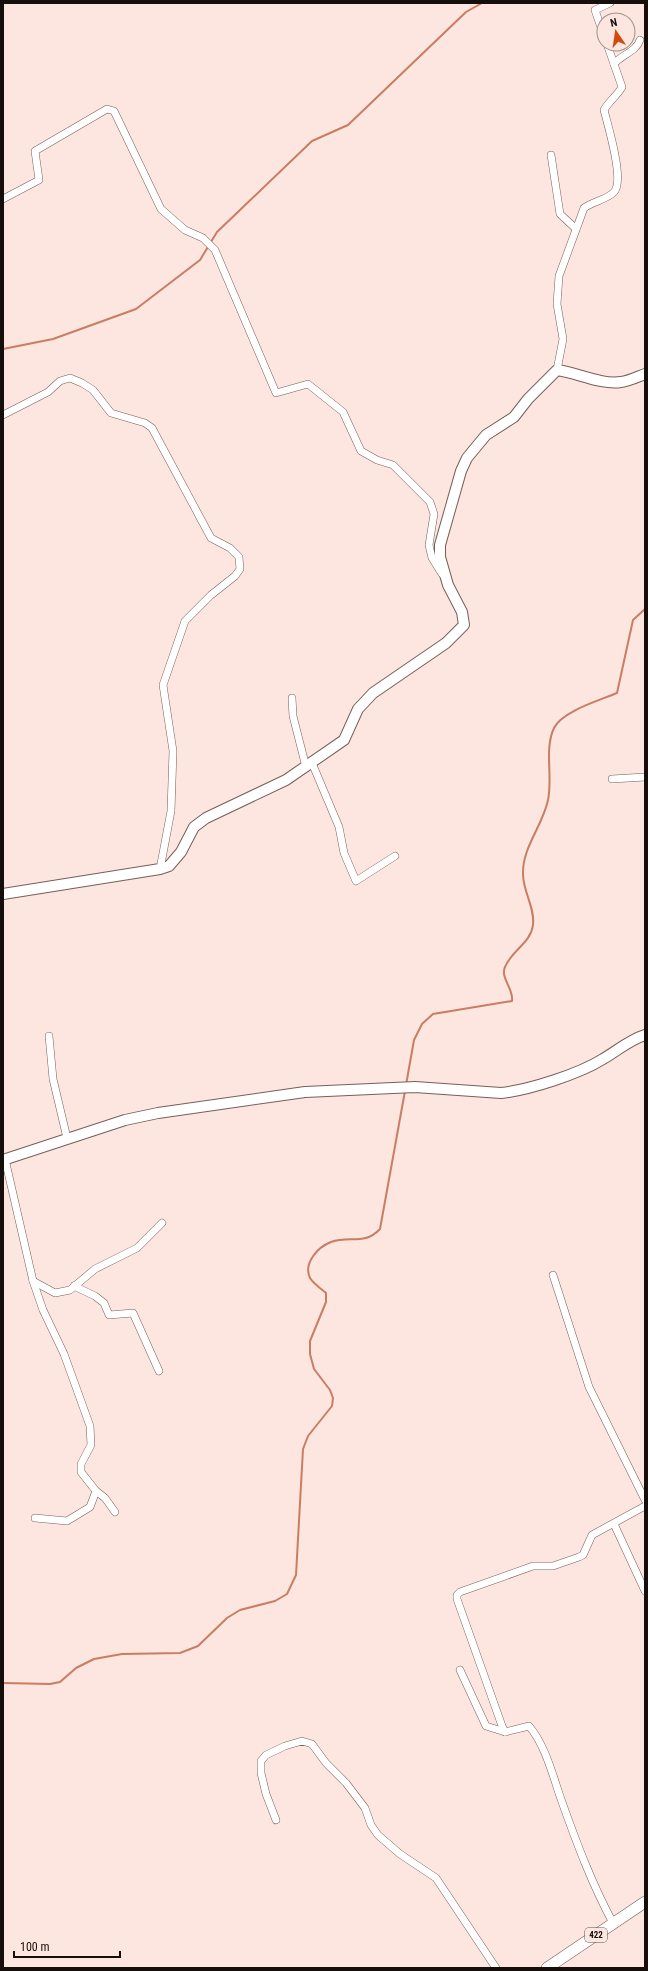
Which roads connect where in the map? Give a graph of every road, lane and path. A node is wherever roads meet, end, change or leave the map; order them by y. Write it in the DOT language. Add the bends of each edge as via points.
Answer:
graph roads {
  1 [pos="610,3"];
  2 [pos="596,13"];
  3 [pos="640,40"];
  4 [pos="610,52"];
  5 [pos="614,64"];
  6 [pos="551,155"];
  7 [pos="3,199"];
  8 [pos="576,228"];
  9 [pos="557,370"];
  10 [pos="645,374"];
  11 [pos="3,415"];
  12 [pos="448,585"];
  13 [pos="292,698"];
  14 [pos="309,765"];
  15 [pos="645,777"];
  16 [pos="612,779"];
  17 [pos="395,856"];
  18 [pos="160,869"];
  19 [pos="3,894"];
  20 [pos="645,1035"];
  21 [pos="49,1036"];
  22 [pos="67,1138"];
  23 [pos="4,1159"];
  24 [pos="162,1223"];
  25 [pos="553,1275"];
  26 [pos="32,1281"];
  27 [pos="74,1286"];
  28 [pos="159,1371"];
  29 [pos="96,1491"];
  30 [pos="645,1500"];
  31 [pos="645,1506"];
  32 [pos="115,1512"];
  33 [pos="35,1518"];
  34 [pos="614,1524"];
  35 [pos="645,1590"];
  36 [pos="460,1670"];
  37 [pos="506,1732"];
  38 [pos="276,1820"];
  39 [pos="645,1902"];
  40 [pos="613,1924"];
  41 [pos="496,1968"];
  42 [pos="548,1968"];
  1 -- 2 [label="street" via="595,10"];
  3 -- 5 [label="street" via="638,47"];
  4 -- 5 [label="street"];
  5 -- 8 [label="street" via="622,87 604,110 618,175 618,187 613,194 584,208"];
  6 -- 8 [label="street" via="560,214"];
  7 -- 12 [label="street" via="39,180 36,150 107,109 114,111 160,209 186,230 204,238 215,250 276,393 308,384 344,412 361,451 393,465 430,502 434,514 429,545 432,558"];
  8 -- 9 [label="street" via="557,289 556,304 562,339"];
  9 -- 10 [label="street" via="606,382 621,382"];
  9 -- 12 [label="street" via="528,398 514,417 486,435 467,458 457,483 440,545 440,557"];
  11 -- 18 [label="street" via="48,392 60,381 70,378 82,383 93,390 110,412 145,423 152,428 211,538 230,548 239,557 240,569 235,576 185,621 162,685 173,751 171,811"];
  12 -- 14 [label="street" via="462,612 464,625 446,643 373,693 358,709 344,740"];
  13 -- 14 [label="street" via="293,716"];
  14 -- 17 [label="street" via="339,827 344,853 356,881"];
  14 -- 18 [label="street" via="286,780 206,818 194,827 181,852 169,866"];
  15 -- 16 [label="street"];
  18 -- 19 [label="street"];
  20 -- 22 [label="street" via="634,1038 585,1069 514,1092 415,1087 305,1092 158,1113"];
  21 -- 22 [label="street" via="53,1079"];
  22 -- 23 [label="street"];
  23 -- 26 [label="street"];
  24 -- 27 [label="street" via="137,1248 111,1259"];
  25 -- 30 [label="street" via="589,1387"];
  26 -- 27 [label="street" via="55,1293 70,1290"];
  26 -- 29 [label="street" via="64,1354 90,1426 92,1445 81,1464 81,1472"];
  27 -- 28 [label="street" via="95,1296 104,1304 109,1315 133,1313"];
  29 -- 32 [label="street"];
  29 -- 33 [label="street" via="90,1506 67,1521"];
  31 -- 34 [label="street"];
  34 -- 35 [label="street"];
  34 -- 37 [label="street" via="592,1535 583,1555 579,1558 553,1566 533,1566 457,1595"];
  36 -- 37 [label="street" via="486,1726"];
  37 -- 40 [label="street" via="529,1726 535,1733 555,1780 590,1878"];
  38 -- 41 [label="street" via="266,1794 261,1761 266,1755 285,1746 302,1741 312,1744 365,1808 371,1825 378,1834 400,1854 436,1878"];
  39 -- 40 [label="main road, 422"];
  40 -- 42 [label="main road, 422"];
}
